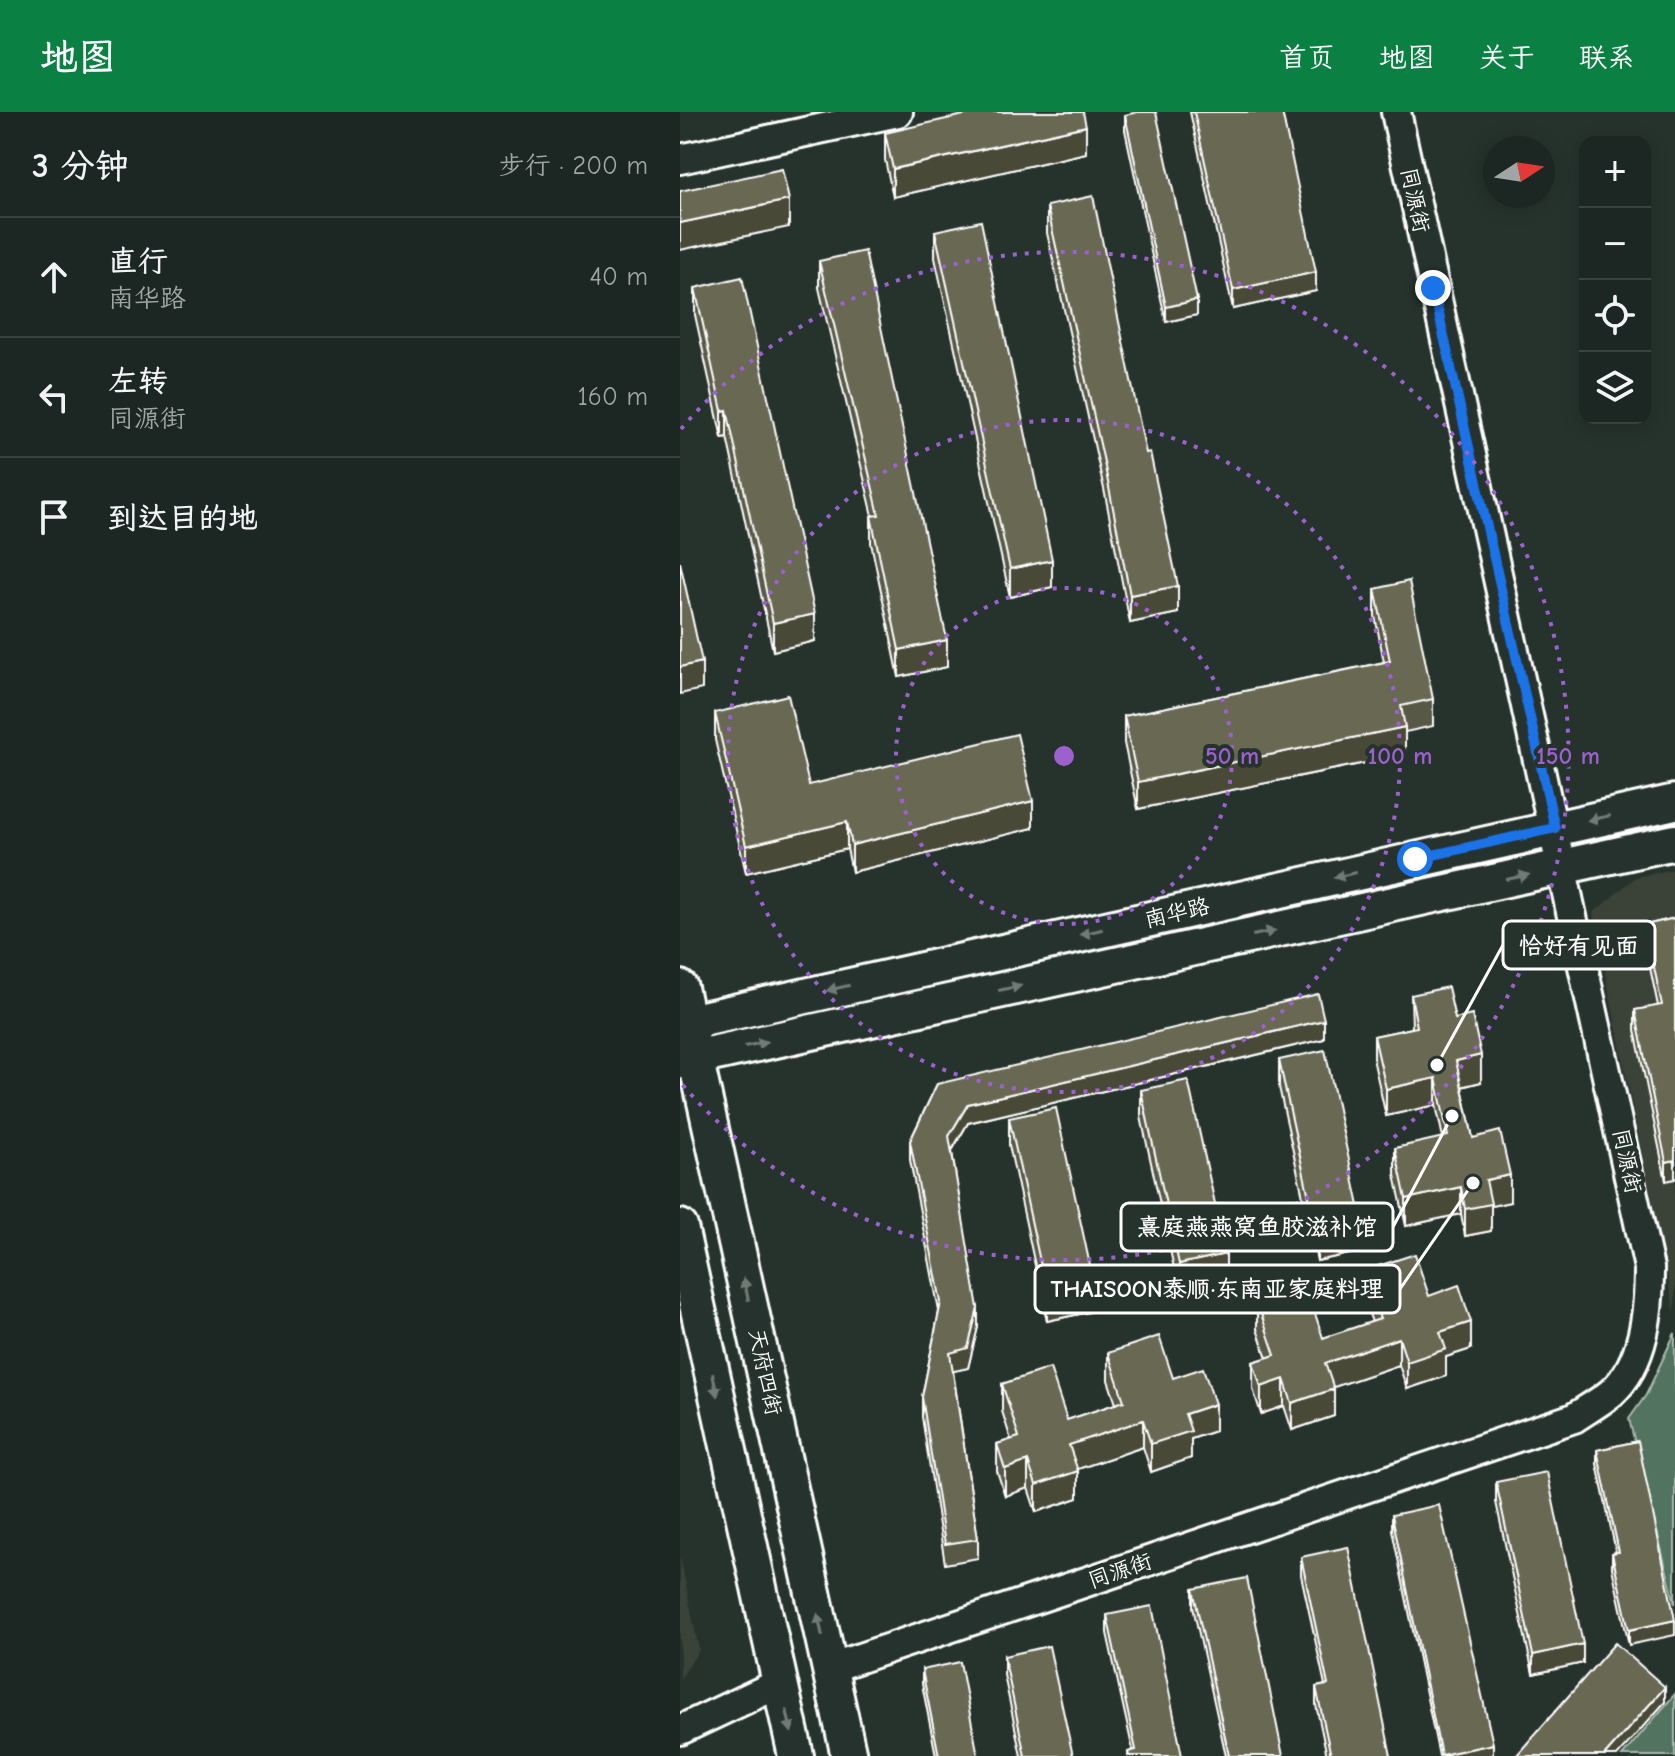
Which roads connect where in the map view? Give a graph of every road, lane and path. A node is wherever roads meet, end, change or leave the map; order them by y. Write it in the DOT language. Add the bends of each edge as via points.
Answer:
graph roads {
  1 [pos="898,112"];
  2 [pos="1396,112"];
  3 [pos="680,159"];
  4 [pos="1675,802"];
  5 [pos="1555,828"];
  6 [pos="1675,842"];
  7 [pos="1564,867"];
  8 [pos="680,988"];
  9 [pos="684,1023"];
  10 [pos="688,1059"];
  11 [pos="680,1227"];
  12 [pos="830,1668"];
  13 [pos="780,1683"];
  14 [pos="680,1730"];
  15 [pos="796,1756"];
  16 [pos="849,1756"];
  1 -- 3 [label="street"];
  2 -- 5 [label="street, 同源街"];
  4 -- 5 [label="main road, 南华路, one-way"];
  5 -- 7 [label="street, 同源街"];
  5 -- 9 [label="main road, 南华路, one-way"];
  6 -- 7 [label="main road, 南华路"];
  10 -- 7 [label="main road, 南华路, one-way"];
  7 -- 12 [label="street, 同源街" via="1649,1268 1649,1317 1637,1353 1613,1391 1574,1418"];
  8 -- 9 [label="main road, 天府四街"];
  9 -- 10 [label="main road, 天府四街"];
  12 -- 10 [label="main road, 天府四街, one-way"];
  11 -- 13 [label="main road, one-way"];
  12 -- 16 [label="main road, 天府四街"];
  13 -- 14 [label="street"];
  13 -- 15 [label="main road, one-way"];
}
